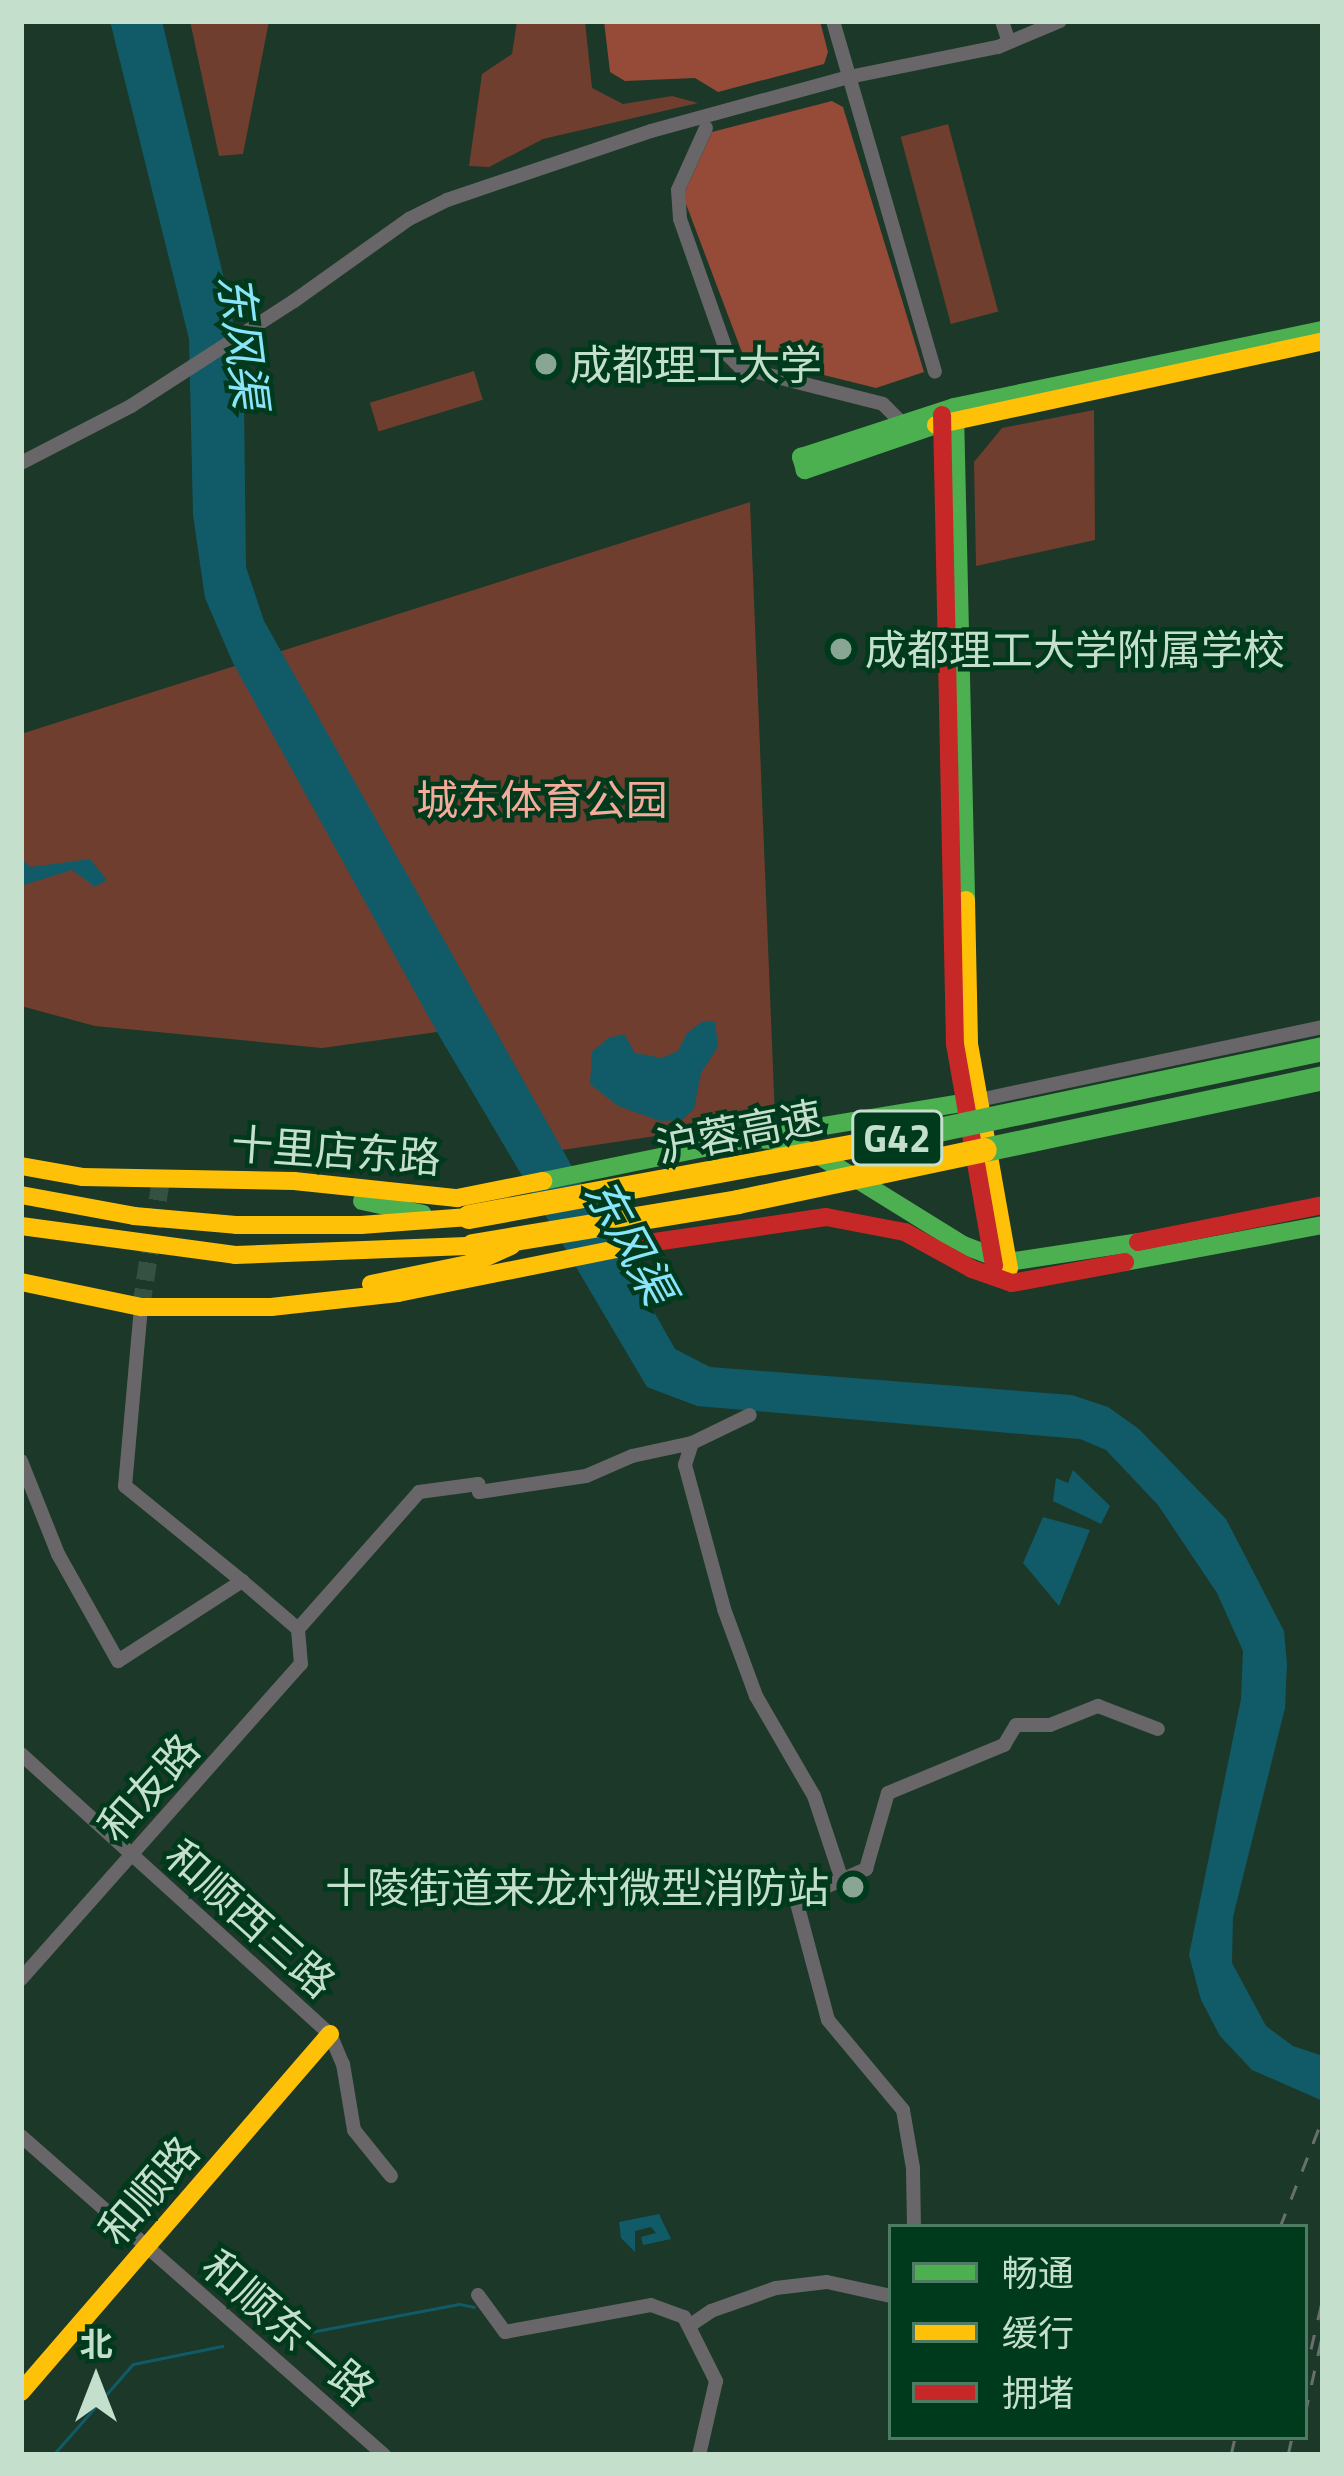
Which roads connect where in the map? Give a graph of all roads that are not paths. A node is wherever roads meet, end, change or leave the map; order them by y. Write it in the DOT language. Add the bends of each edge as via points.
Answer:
graph roads {
  1 [pos="833,21"];
  2 [pos="1002,21"];
  3 [pos="1060,21"];
  4 [pos="1009,42"];
  5 [pos="848,77"];
  6 [pos="706,128"];
  7 [pos="1323,330"];
  8 [pos="1323,340"];
  9 [pos="935,371"];
  10 [pos="949,415"];
  11 [pos="902,423"];
  12 [pos="21,464"];
  13 [pos="1323,1027"];
  14 [pos="1323,1049"];
  15 [pos="1323,1078"];
  16 [pos="972,1101"];
  17 [pos="748,1139"];
  18 [pos="21,1166"];
  19 [pos="215,1180"];
  20 [pos="21,1195"];
  21 [pos="1323,1204"];
  22 [pos="460,1218"];
  23 [pos="1323,1225"];
  24 [pos="21,1226"];
  25 [pos="473,1254"];
  26 [pos="1107,1259"];
  27 [pos="1002,1271"];
  28 [pos="21,1282"];
  29 [pos="141,1306"];
  30 [pos="200,1311"];
  31 [pos="750,1415"];
  32 [pos="692,1443"];
  33 [pos="21,1461"];
  34 [pos="242,1581"];
  35 [pos="298,1630"];
  36 [pos="1157,1729"];
  37 [pos="21,1754"];
  38 [pos="132,1855"];
  39 [pos="842,1880"];
  40 [pos="21,1979"];
  41 [pos="330,2034"];
  42 [pos="21,2136"];
  43 [pos="391,2176"];
  44 [pos="914,2224"];
  45 [pos="150,2249"];
  46 [pos="478,2295"];
  47 [pos="888,2295"];
  48 [pos="689,2326"];
  49 [pos="21,2392"];
  50 [pos="384,2455"];
  51 [pos="699,2455"];
  1 -- 5 [label="street"];
  2 -- 4 [label="street"];
  3 -- 4 [label="street"];
  4 -- 5 [label="street"];
  5 -- 9 [label="street"];
  5 -- 12 [label="street" via="651,131 447,200 131,406"];
  6 -- 11 [label="street" via="679,204 728,355 741,368 883,404"];
  7 -- 10 [label="main road"];
  8 -- 10 [label="main road"];
  10 -- 11 [label="main road"];
  10 -- 11 [label="main road" via="806,470 801,457"];
  10 -- 16 [label="main road" via="955,1044"];
  13 -- 16 [label="street"];
  14 -- 22 [label="main road, 沪蓉高速 / G42, bridge" via="794,1161"];
  15 -- 25 [label="main road, 沪蓉高速 / G42, bridge" via="738,1202 543,1233"];
  16 -- 17 [label="main road"];
  16 -- 27 [label="main road"];
  17 -- 19 [label="main road, 十里店东路" via="457,1198"];
  17 -- 27 [label="main road, 十里店东路" via="813,1152"];
  18 -- 19 [label="main road, 十里店东路" via="82,1177"];
  19 -- 22 [label="main road"];
  20 -- 22 [label="main road, 沪蓉高速 / G42" via="236,1225"];
  21 -- 26 [label="main road"];
  23 -- 26 [label="main road"];
  24 -- 25 [label="main road, 沪蓉高速 / G42" via="235,1255"];
  25 -- 30 [label="main road" via="417,1278"];
  26 -- 27 [label="main road"];
  27 -- 30 [label="main road" via="866,1221 782,1220 398,1294"];
  28 -- 29 [label="main road"];
  29 -- 30 [label="main road"];
  29 -- 34 [label="street" via="125,1486"];
  31 -- 32 [label="street"];
  32 -- 35 [label="street" via="586,1476 418,1492"];
  32 -- 39 [label="street" via="685,1465 724,1610 756,1696 814,1796"];
  33 -- 34 [label="street" via="58,1554 118,1661"];
  34 -- 35 [label="street"];
  35 -- 38 [label="street, 和友路" via="301,1664"];
  36 -- 39 [label="street" via="1098,1706 1050,1725 1016,1725 1004,1744 888,1793 866,1869"];
  37 -- 38 [label="street, 和顺西三路"];
  38 -- 40 [label="street, 和友路"];
  38 -- 41 [label="street, 和顺西三路"];
  39 -- 44 [label="street" via="796,1900 828,2020 903,2110"];
  41 -- 43 [label="street" via="344,2064 354,2130"];
  41 -- 45 [label="main road, 和顺路"];
  42 -- 45 [label="street, 和顺东一路"];
  45 -- 49 [label="main road, 和顺路"];
  45 -- 50 [label="street, 和顺东一路"];
  46 -- 48 [label="street" via="505,2332 651,2305"];
  47 -- 48 [label="street" via="827,2282 776,2288"];
  48 -- 51 [label="street" via="716,2380"];
}
